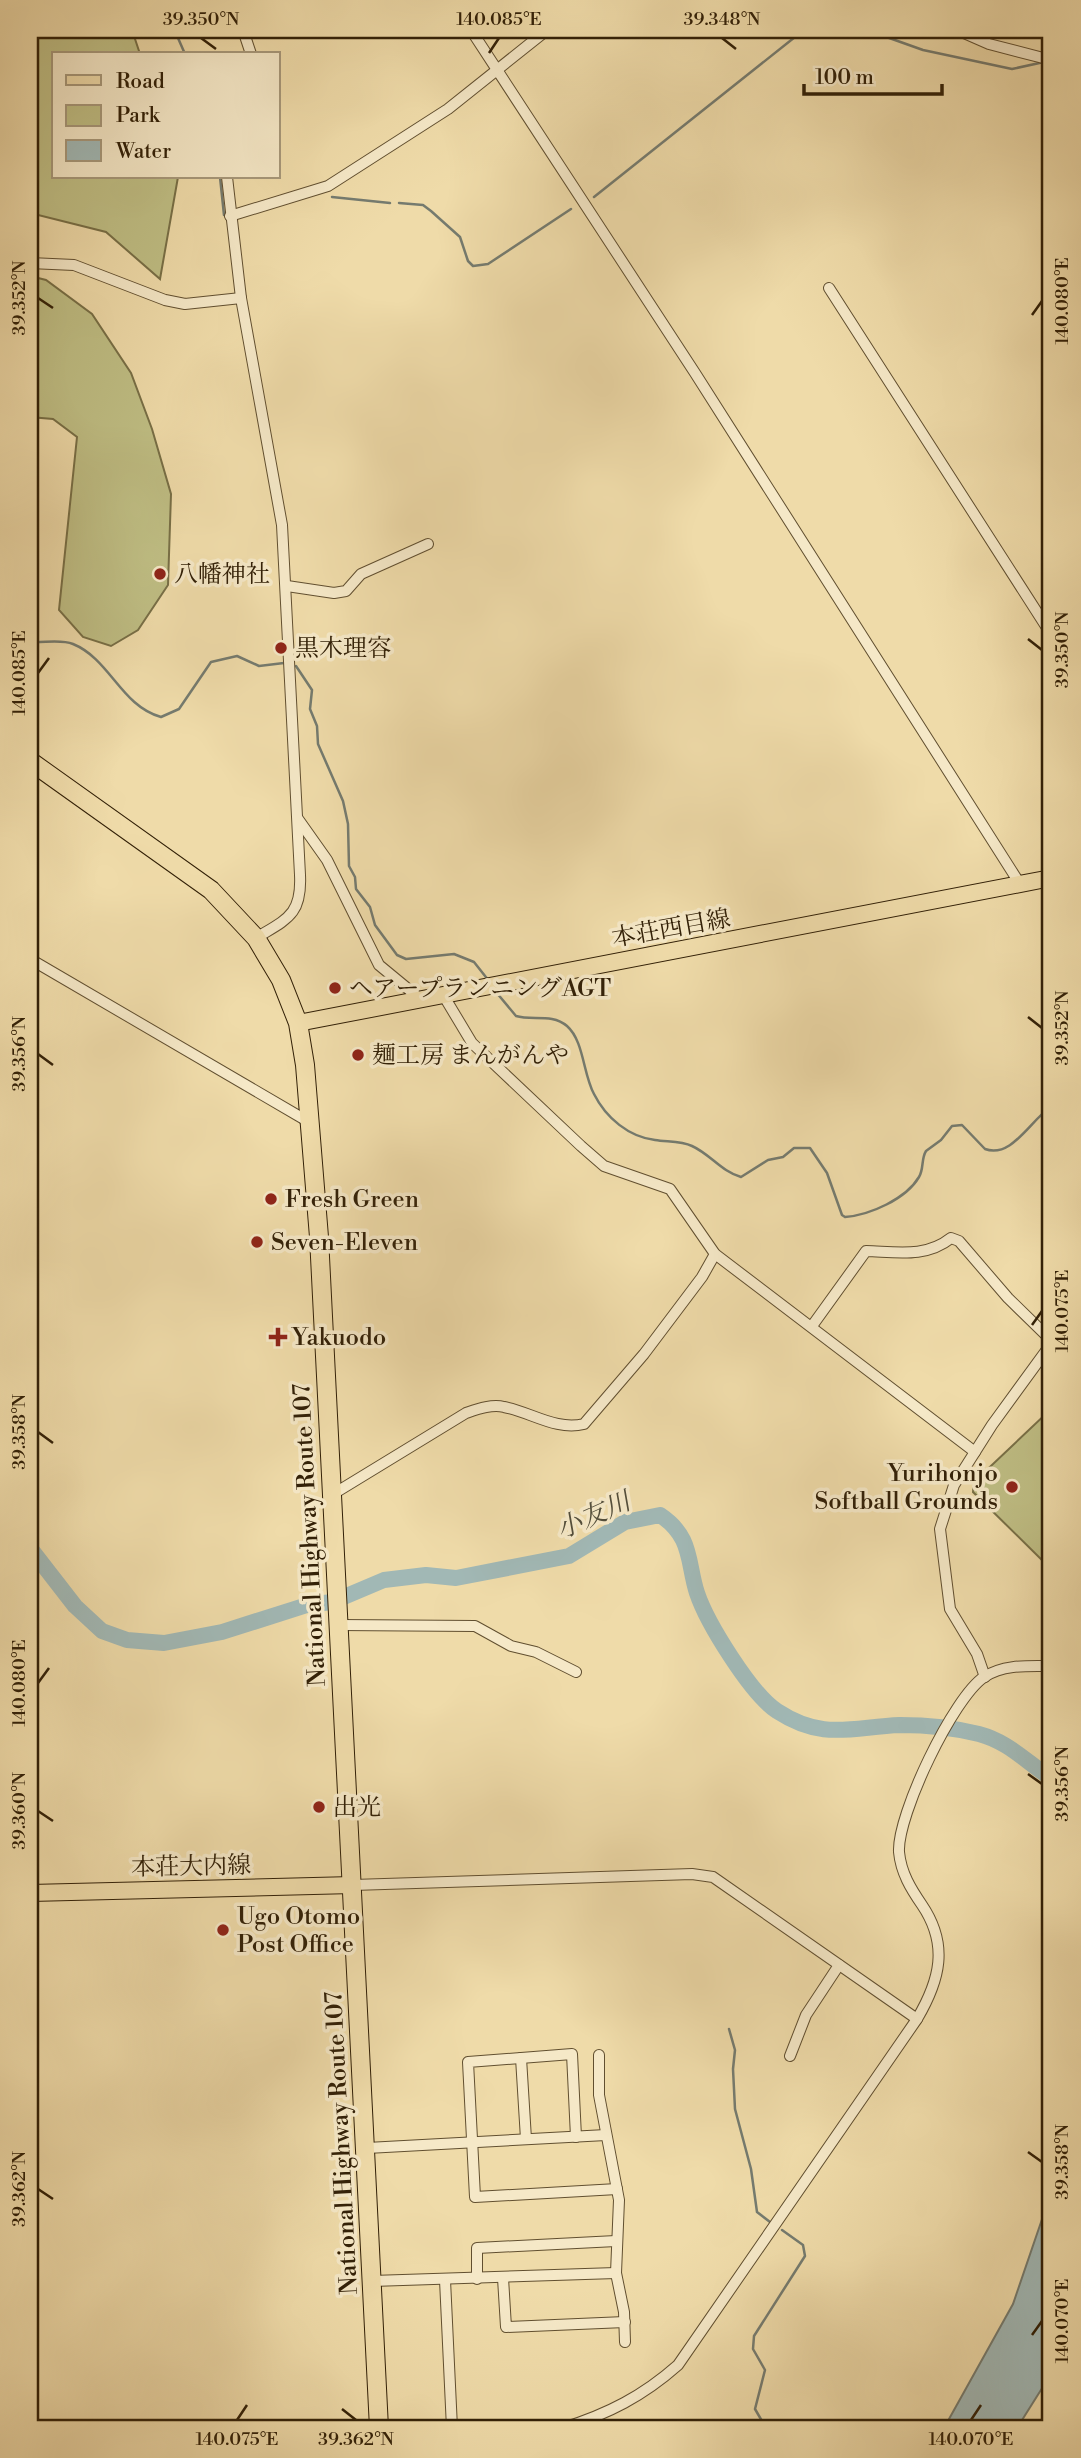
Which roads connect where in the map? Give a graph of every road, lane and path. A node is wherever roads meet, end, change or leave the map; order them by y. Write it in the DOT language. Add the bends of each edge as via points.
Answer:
graph roads {
  1 [pos="243,30"];
  2 [pos="471,30"];
  3 [pos="547,30"];
  4 [pos="957,30"];
  5 [pos="250,52"];
  6 [pos="1050,60"];
  7 [pos="497,70"];
  8 [pos="227,178"];
  9 [pos="230,216"];
  10 [pos="30,263"];
  11 [pos="829,288"];
  12 [pos="241,298"];
  13 [pos="428,544"];
  14 [pos="287,586"];
  15 [pos="1051,635"];
  16 [pos="30,761"];
  17 [pos="298,818"];
  18 [pos="1051,878"];
  19 [pos="1020,884"];
  20 [pos="256,938"];
  21 [pos="30,959"];
  22 [pos="442,993"];
  23 [pos="419,998"];
  24 [pos="298,1023"];
  25 [pos="309,1122"];
  26 [pos="715,1254"];
  27 [pos="813,1326"];
  28 [pos="1051,1342"];
  29 [pos="975,1452"];
  30 [pos="330,1496"];
  31 [pos="339,1619"];
  32 [pos="1051,1667"];
  33 [pos="576,1672"];
  34 [pos="985,1677"];
  35 [pos="353,1885"];
  36 [pos="30,1893"];
  37 [pos="839,1965"];
  38 [pos="917,2019"];
  39 [pos="599,2055"];
  40 [pos="790,2056"];
  41 [pos="521,2058"];
  42 [pos="606,2136"];
  43 [pos="576,2137"];
  44 [pos="526,2139"];
  45 [pos="472,2142"];
  46 [pos="367,2148"];
  47 [pos="617,2189"];
  48 [pos="616,2241"];
  49 [pos="616,2273"];
  50 [pos="503,2278"];
  51 [pos="477,2279"];
  52 [pos="445,2280"];
  53 [pos="372,2281"];
  54 [pos="625,2322"];
  55 [pos="625,2342"];
  56 [pos="379,2428"];
  57 [pos="452,2428"];
  58 [pos="563,2428"];
  1 -- 5 [label="street"];
  2 -- 7 [label="street"];
  3 -- 7 [label="street"];
  4 -- 6 [label="street"];
  7 -- 9 [label="street" via="447,109 328,186"];
  7 -- 19 [label="street"];
  8 -- 9 [label="street"];
  9 -- 12 [label="street"];
  10 -- 12 [label="street" via="74,265 185,304"];
  11 -- 15 [label="street"];
  12 -- 14 [label="street" via="278,500"];
  13 -- 14 [label="street" via="361,573 346,591"];
  14 -- 17 [label="street"];
  16 -- 20 [label="highway, National Highway Route 107" via="211,890"];
  17 -- 20 [label="street" via="299,905"];
  17 -- 23 [label="street" via="327,860 379,965"];
  18 -- 19 [label="main road, 本荘西目線"];
  19 -- 22 [label="main road, 本荘西目線"];
  20 -- 24 [label="highway, National Highway Route 107" via="281,980"];
  21 -- 25 [label="street"];
  22 -- 23 [label="main road, 本荘西目線"];
  22 -- 26 [label="street" via="472,1043 496,1069 604,1166 670,1189"];
  23 -- 24 [label="main road, 本荘西目線"];
  24 -- 25 [label="highway, National Highway Route 107"];
  25 -- 30 [label="highway, National Highway Route 107" via="319,1237"];
  26 -- 27 [label="street"];
  26 -- 30 [label="street" via="644,1354 584,1424 557,1425 502,1406 474,1410"];
  27 -- 28 [label="street" via="866,1251 922,1253 951,1238 959,1241"];
  27 -- 29 [label="street"];
  28 -- 29 [label="street"];
  29 -- 34 [label="street" via="954,1485 940,1529 950,1609"];
  30 -- 31 [label="highway, National Highway Route 107"];
  31 -- 33 [label="street" via="475,1626"];
  31 -- 35 [label="highway, National Highway Route 107"];
  32 -- 34 [label="street" via="1009,1667"];
  34 -- 38 [label="street" via="956,1707 906,1812 901,1837 899,1850 907,1883 936,1932 941,1963 931,1996"];
  35 -- 36 [label="main road, 本荘大内線"];
  35 -- 37 [label="street" via="713,1877"];
  35 -- 46 [label="highway, National Highway Route 107"];
  37 -- 38 [label="street"];
  37 -- 40 [label="street" via="806,2015"];
  38 -- 58 [label="street" via="678,2365 638,2398"];
  39 -- 42 [label="street" via="598,2095"];
  41 -- 43 [label="street" via="572,2054"];
  41 -- 44 [label="street"];
  41 -- 45 [label="street" via="468,2062"];
  42 -- 43 [label="street"];
  42 -- 47 [label="street"];
  43 -- 44 [label="street"];
  44 -- 45 [label="street"];
  45 -- 46 [label="street"];
  45 -- 47 [label="street" via="475,2197"];
  46 -- 53 [label="highway, National Highway Route 107"];
  47 -- 48 [label="street"];
  48 -- 49 [label="street"];
  48 -- 51 [label="street" via="477,2248"];
  49 -- 50 [label="street"];
  49 -- 54 [label="street"];
  50 -- 51 [label="street"];
  50 -- 54 [label="street" via="506,2327"];
  51 -- 52 [label="street"];
  52 -- 53 [label="street"];
  52 -- 57 [label="street"];
  53 -- 56 [label="highway, National Highway Route 107"];
  54 -- 55 [label="street"];
}
